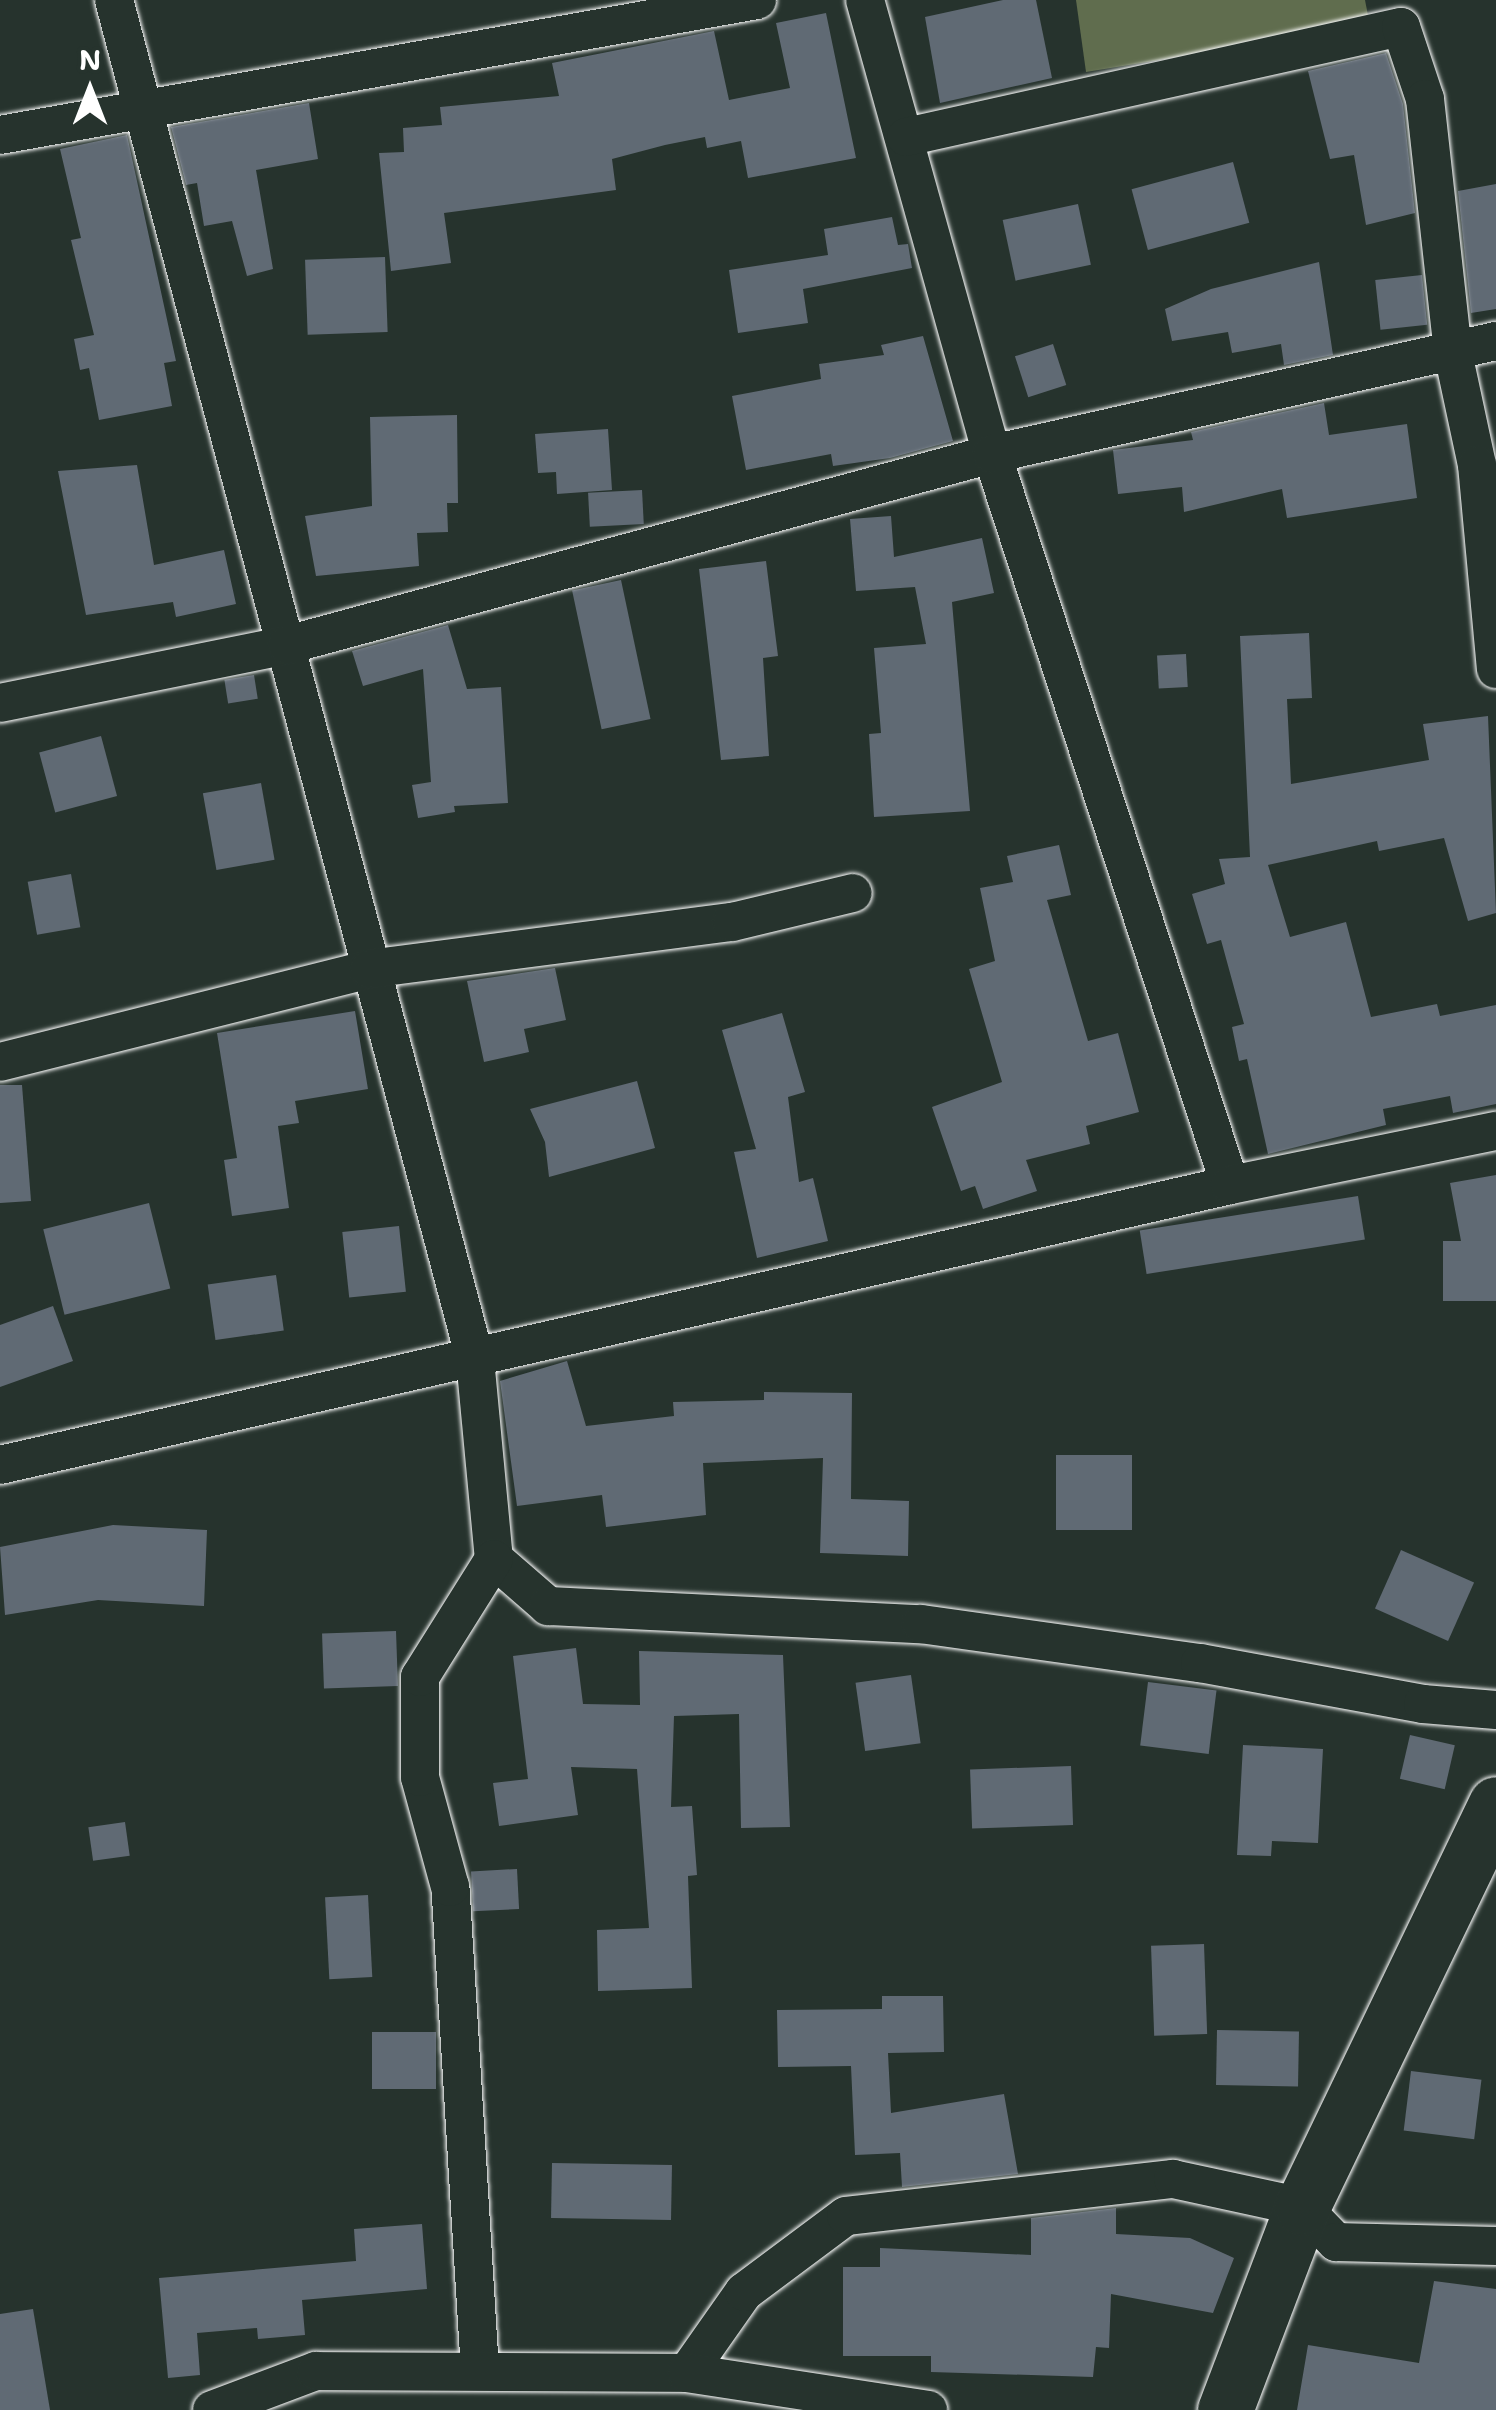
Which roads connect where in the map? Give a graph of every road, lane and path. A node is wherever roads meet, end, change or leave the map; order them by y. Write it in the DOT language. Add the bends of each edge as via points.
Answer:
graph roads {
  1 [pos="114,0"];
  2 [pos="757,0"];
  3 [pos="865,0"];
  4 [pos="1399,14"];
  5 [pos="146,112"];
  6 [pos="0,135"];
  7 [pos="906,137"];
  8 [pos="1496,341"];
  9 [pos="1453,354"];
  10 [pos="992,454"];
  11 [pos="287,645"];
  12 [pos="1496,669"];
  13 [pos="0,704"];
  14 [pos="853,893"];
  15 [pos="369,969"];
  16 [pos="0,1062"];
  17 [pos="1496,1132"];
  18 [pos="1230,1184"];
  19 [pos="476,1359"];
  20 [pos="0,1466"];
  21 [pos="494,1559"];
  22 [pos="1496,1710"];
  23 [pos="1496,1804"];
  24 [pos="1302,2206"];
  25 [pos="1496,2246"];
  26 [pos="480,2371"];
  27 [pos="687,2373"];
  28 [pos="1221,2408"];
  29 [pos="215,2410"];
  30 [pos="928,2410"];
  1 -- 5 [label="street"];
  2 -- 5 [label="street"];
  3 -- 7 [label="street"];
  4 -- 7 [label="street"];
  4 -- 9 [label="street" via="1424,99"];
  5 -- 6 [label="street"];
  5 -- 11 [label="street"];
  7 -- 10 [label="street"];
  8 -- 9 [label="street"];
  9 -- 10 [label="street"];
  9 -- 12 [label="street" via="1476,465"];
  10 -- 11 [label="street"];
  10 -- 18 [label="street"];
  11 -- 13 [label="street"];
  11 -- 15 [label="street"];
  14 -- 15 [label="street" via="732,922"];
  15 -- 16 [label="street"];
  15 -- 19 [label="street"];
  17 -- 18 [label="street"];
  18 -- 19 [label="street"];
  19 -- 20 [label="street" via="199,1416"];
  19 -- 21 [label="street"];
  21 -- 22 [label="street" via="548,1606 922,1624"];
  21 -- 26 [label="street" via="420,1677 420,1777 450,1887"];
  23 -- 24 [label="main road"];
  24 -- 25 [label="street" via="1336,2242"];
  24 -- 27 [label="street" via="1173,2179 846,2216 744,2292"];
  24 -- 28 [label="main road"];
  26 -- 27 [label="street"];
  26 -- 29 [label="street" via="316,2371"];
  27 -- 30 [label="street"];
}
